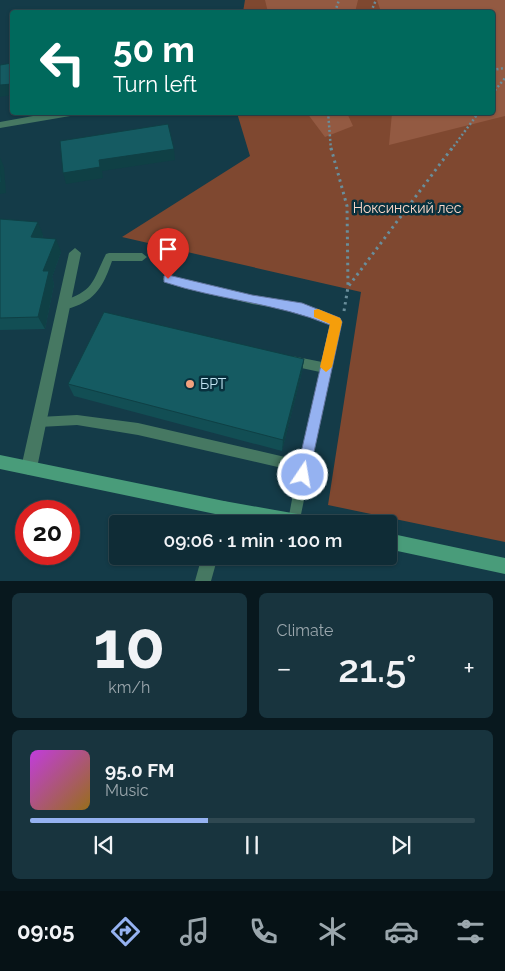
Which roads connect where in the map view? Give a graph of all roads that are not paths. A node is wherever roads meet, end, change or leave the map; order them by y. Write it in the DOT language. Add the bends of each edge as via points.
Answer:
graph roads {
  1 [pos="58,115"];
  2 [pos="0,125"];
  3 [pos="75,253"];
  4 [pos="142,257"];
  5 [pos="168,279"];
  6 [pos="64,305"];
  7 [pos="282,359"];
  8 [pos="326,368"];
  9 [pos="39,422"];
  10 [pos="0,462"];
  11 [pos="29,468"];
  12 [pos="303,475"];
  13 [pos="218,515"];
  14 [pos="302,515"];
  15 [pos="397,543"];
  16 [pos="207,565"];
  17 [pos="505,566"];
  18 [pos="203,581"];
  1 -- 2 [label="street"];
  3 -- 6 [label="street"];
  4 -- 6 [label="lane" via="109,256 100,282 91,294 81,301"];
  5 -- 8 [label="lane" via="252,300 302,308 336,322"];
  6 -- 9 [label="street"];
  7 -- 8 [label="lane"];
  8 -- 12 [label="lane"];
  9 -- 11 [label="street"];
  9 -- 12 [label="lane" via="77,420 138,429 285,463"];
  10 -- 11 [label="street"];
  11 -- 13 [label="street"];
  12 -- 14 [label="lane"];
  15 -- 17 [label="street"];
  16 -- 18 [label="street"];
}
